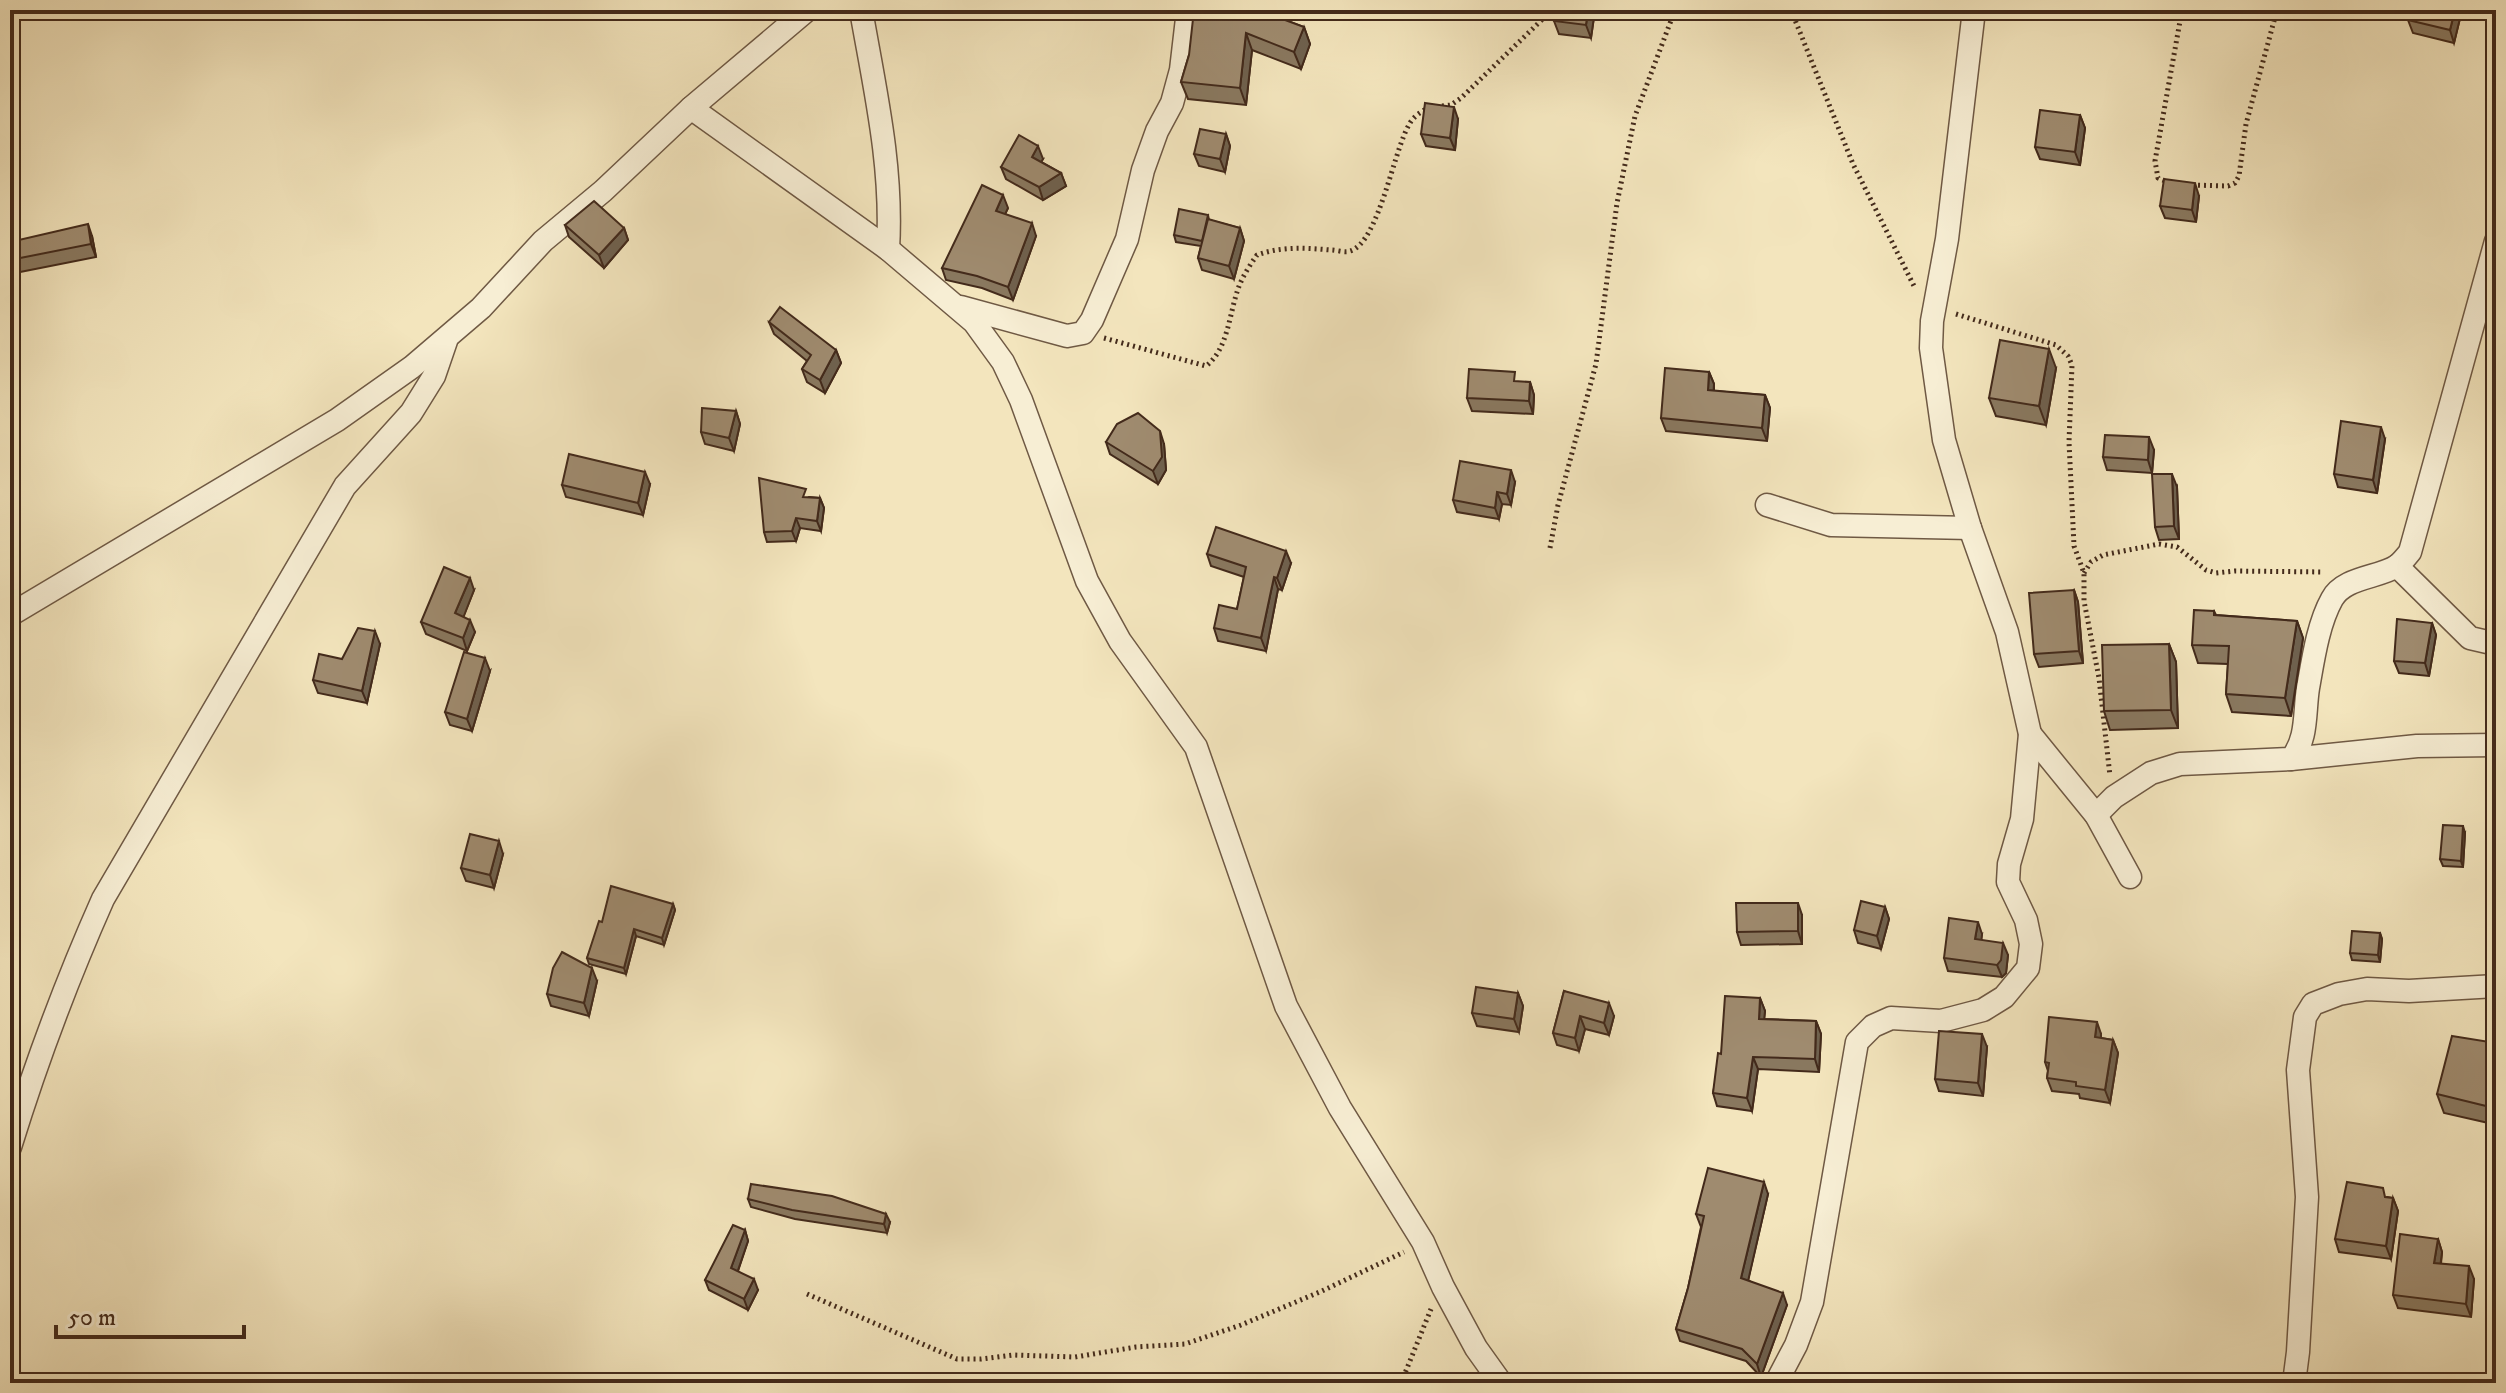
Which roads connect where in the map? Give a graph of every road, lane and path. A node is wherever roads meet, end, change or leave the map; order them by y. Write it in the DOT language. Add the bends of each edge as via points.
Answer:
graph roads {
  1 [pos="807,10"];
  2 [pos="861,10"];
  3 [pos="1188,10"];
  4 [pos="1552,10"];
  5 [pos="1675,10"];
  6 [pos="1791,10"];
  7 [pos="1974,10"];
  8 [pos="2182,10"];
  9 [pos="2277,10"];
  10 [pos="691,108"];
  11 [pos="2496,241"];
  12 [pos="888,249"];
  13 [pos="2488,294"];
  14 [pos="952,304"];
  15 [pos="1933,314"];
  16 [pos="1083,333"];
  17 [pos="446,340"];
  18 [pos="1767,505"];
  19 [pos="1970,528"];
  20 [pos="1550,548"];
  21 [pos="2397,566"];
  22 [pos="2084,573"];
  23 [pos="2355,582"];
  24 [pos="10,615"];
  25 [pos="2496,644"];
  26 [pos="2030,734"];
  27 [pos="2496,745"];
  28 [pos="2291,759"];
  29 [pos="2114,797"];
  30 [pos="2096,815"];
  31 [pos="2130,877"];
  32 [pos="2496,986"];
  33 [pos="10,1147"];
  34 [pos="1423,1242"];
  35 [pos="1443,1287"];
  36 [pos="807,1294"];
  37 [pos="1401,1383"];
  38 [pos="1501,1383"];
  39 [pos="1776,1383"];
  40 [pos="2294,1383"];
  1 -- 10 [label="street"];
  2 -- 12 [label="street" via="888,167"];
  3 -- 16 [label="street" via="1172,103 1143,170 1127,239"];
  4 -- 16 [label="path" via="1461,98 1451,105 1429,107 1409,124 1390,183 1360,245 1349,252 1281,248 1257,255 1238,288 1215,359 1206,366"];
  5 -- 20 [label="path" via="1635,116 1617,203 1596,364"];
  6 -- 15 [label="path" via="1853,164"];
  7 -- 15 [label="street"];
  8 -- 9 [label="path" via="2155,169 2158,178 2169,183 2228,186 2239,176 2246,124"];
  10 -- 12 [label="street"];
  10 -- 17 [label="street" via="543,241"];
  11 -- 13 [label="street"];
  12 -- 14 [label="street"];
  13 -- 21 [label="street" via="2413,544"];
  14 -- 16 [label="street" via="1067,336"];
  14 -- 34 [label="street" via="974,322 1003,362 1087,581 1120,641 1196,747 1286,1006 1340,1108"];
  15 -- 19 [label="street" via="1934,379 1944,440"];
  15 -- 22 [label="path" via="2056,345 2068,356 2074,546"];
  17 -- 24 [label="street" via="337,420"];
  17 -- 33 [label="street" via="434,376 411,413 345,486 103,899"];
  18 -- 19 [label="street" via="1831,525"];
  19 -- 26 [label="street" via="2007,632"];
  21 -- 23 [label="street"];
  21 -- 25 [label="street" via="2470,638"];
  22 -- 23 [label="path" via="2103,555 2159,544 2177,547 2216,573 2324,572"];
  22 -- 29 [label="path"];
  23 -- 28 [label="street" via="2333,596 2328,609 2308,689 2303,740"];
  26 -- 30 [label="street"];
  26 -- 39 [label="street" via="2022,819 2008,882 2026,920 2028,968 2004,997 1983,1010 1941,1021 1891,1018 1857,1042 1812,1302"];
  27 -- 28 [label="street" via="2417,746"];
  28 -- 29 [label="street" via="2180,764 2151,773"];
  29 -- 30 [label="street"];
  30 -- 31 [label="street"];
  32 -- 40 [label="street" via="2367,989 2313,1004 2305,1017 2298,1070 2307,1197"];
  34 -- 35 [label="street"];
  34 -- 36 [label="path" via="1322,1291 1185,1344 1075,1357 957,1359"];
  35 -- 37 [label="path"];
  35 -- 38 [label="street"];
}
